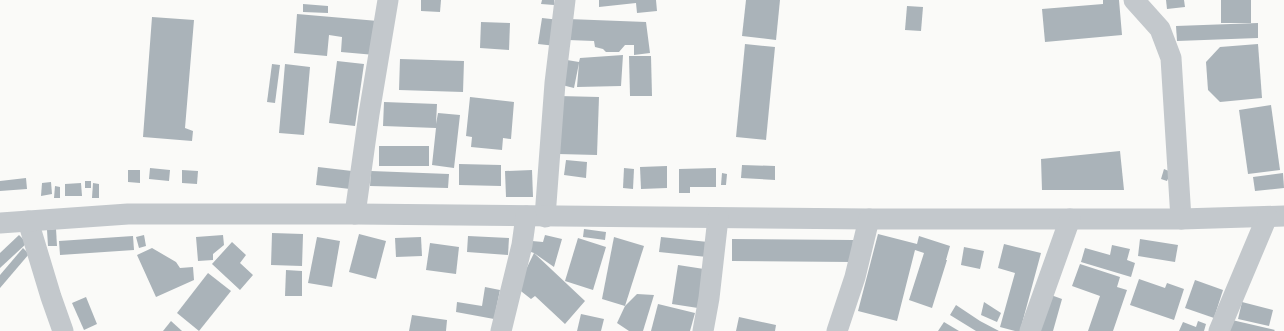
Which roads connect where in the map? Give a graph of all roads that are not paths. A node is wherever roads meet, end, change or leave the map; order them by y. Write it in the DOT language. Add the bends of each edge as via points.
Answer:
graph roads {
  1 [pos="388,0"];
  2 [pos="565,0"];
  3 [pos="1134,0"];
  4 [pos="355,214"];
  5 [pos="536,216"];
  6 [pos="1276,217"];
  7 [pos="718,218"];
  8 [pos="869,219"];
  9 [pos="1070,219"];
  10 [pos="1181,219"];
  11 [pos="28,221"];
  12 [pos="0,223"];
  13 [pos="63,331"];
  14 [pos="502,331"];
  15 [pos="704,331"];
  16 [pos="837,331"];
  17 [pos="1030,331"];
  18 [pos="1219,331"];
  1 -- 4 [label="street"];
  2 -- 5 [label="street"];
  3 -- 10 [label="street" via="1160,29 1171,58"];
  4 -- 5 [label="street"];
  4 -- 11 [label="street" via="128,214"];
  5 -- 7 [label="street"];
  5 -- 14 [label="street" via="522,245"];
  6 -- 10 [label="street"];
  6 -- 18 [label="street"];
  7 -- 8 [label="street"];
  7 -- 15 [label="street"];
  8 -- 9 [label="street"];
  8 -- 16 [label="street" via="855,277"];
  9 -- 10 [label="street"];
  9 -- 17 [label="street"];
  11 -- 12 [label="street"];
  11 -- 13 [label="street"];
}
